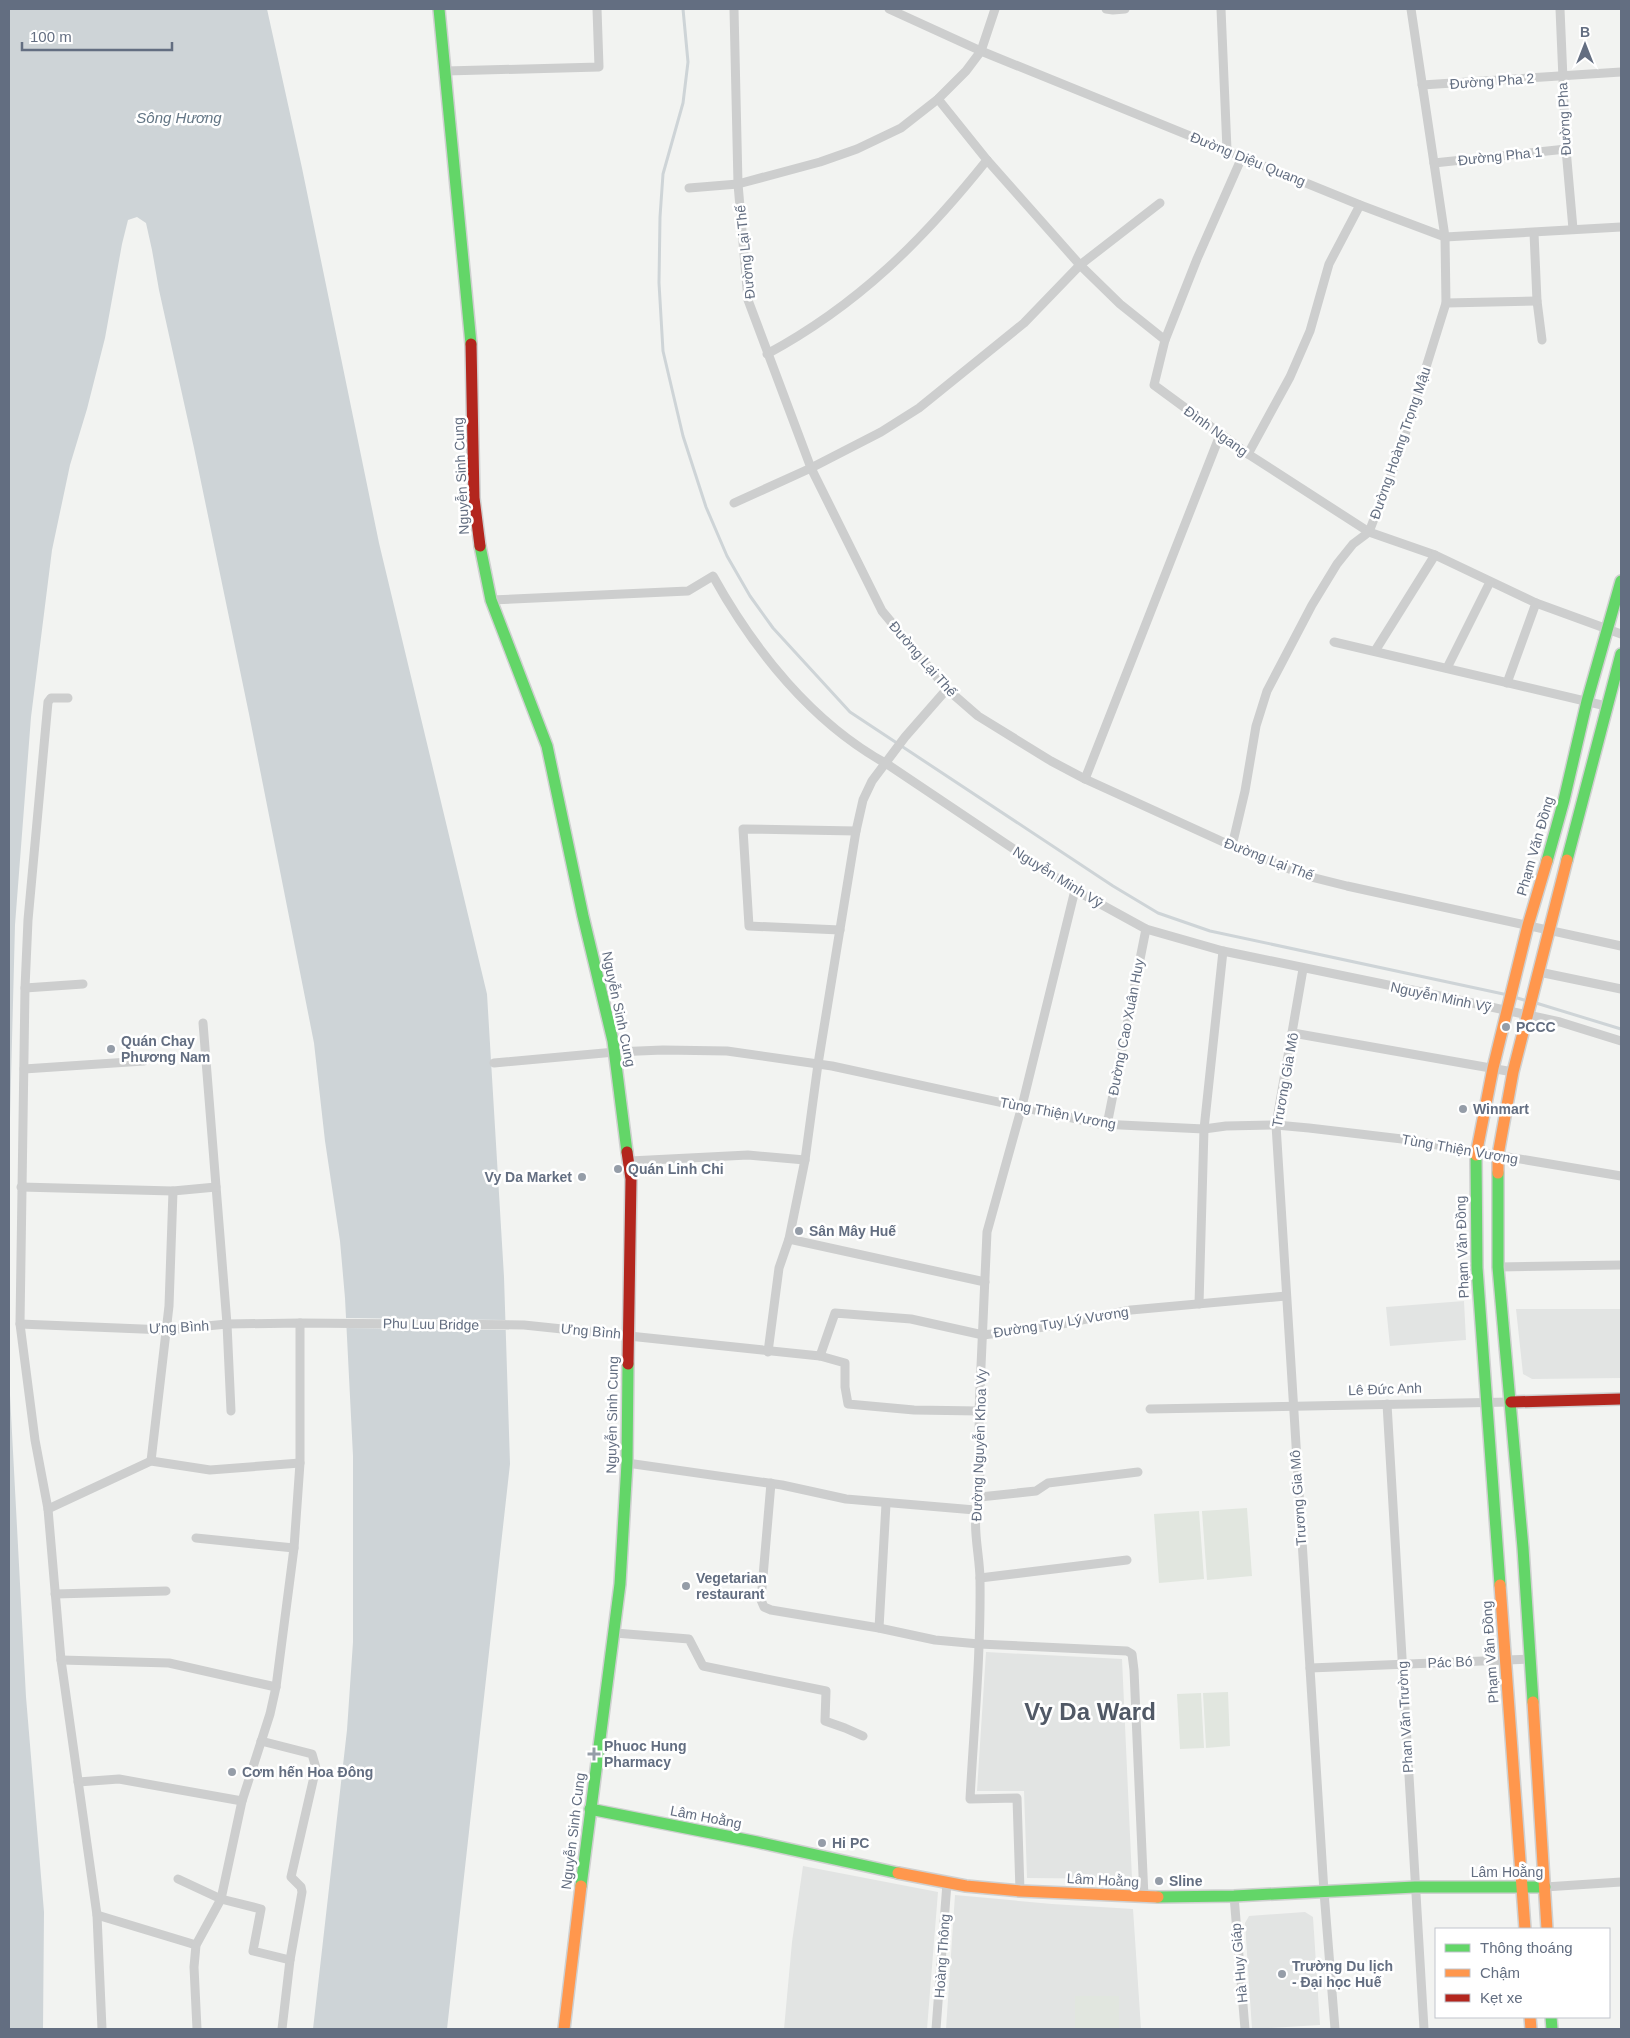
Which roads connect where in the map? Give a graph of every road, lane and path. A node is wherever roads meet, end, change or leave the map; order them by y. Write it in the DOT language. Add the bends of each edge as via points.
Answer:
graph roads {
  1 [pos="439,9"];
  2 [pos="597,9"];
  3 [pos="734,9"];
  4 [pos="890,9"];
  5 [pos="995,9"];
  6 [pos="1106,9"];
  7 [pos="1125,9"];
  8 [pos="1221,9"];
  9 [pos="1411,9"];
  10 [pos="1560,9"];
  11 [pos="981,51"];
  12 [pos="446,71"];
  13 [pos="1621,72"];
  14 [pos="1562,75"];
  15 [pos="1422,85"];
  16 [pos="938,99"];
  17 [pos="1566,149"];
  18 [pos="1227,150"];
  19 [pos="1242,157"];
  20 [pos="987,160"];
  21 [pos="1434,163"];
  22 [pos="738,184"];
  23 [pos="689,188"];
  24 [pos="1160,203"];
  25 [pos="1360,205"];
  26 [pos="1621,226"];
  27 [pos="1573,229"];
  28 [pos="1534,233"];
  29 [pos="1445,238"];
  30 [pos="1080,264"];
  31 [pos="1538,301"];
  32 [pos="1446,303"];
  33 [pos="1165,340"];
  34 [pos="1542,340"];
  35 [pos="768,354"];
  36 [pos="1220,435"];
  37 [pos="1248,454"];
  38 [pos="811,468"];
  39 [pos="734,503"];
  40 [pos="1369,532"];
  41 [pos="1435,555"];
  42 [pos="1621,581"];
  43 [pos="1490,582"];
  44 [pos="491,600"];
  45 [pos="1536,602"];
  46 [pos="1608,629"];
  47 [pos="1621,634"];
  48 [pos="1334,642"];
  49 [pos="1375,651"];
  50 [pos="1621,654"];
  51 [pos="1447,668"];
  52 [pos="1507,683"];
  53 [pos="1617,686"];
  54 [pos="947,689"];
  55 [pos="68,698"];
  56 [pos="1587,701"];
  57 [pos="1606,706"];
  58 [pos="887,764"];
  59 [pos="1085,780"];
  60 [pos="856,831"];
  61 [pos="1232,846"];
  62 [pos="1075,890"];
  63 [pos="1528,925"];
  64 [pos="1146,929"];
  65 [pos="840,930"];
  66 [pos="1549,930"];
  67 [pos="1621,946"];
  68 [pos="1223,952"];
  69 [pos="1303,969"];
  70 [pos="1539,972"];
  71 [pos="83,984"];
  72 [pos="25,988"];
  73 [pos="1621,989"];
  74 [pos="1508,1007"];
  75 [pos="1529,1012"];
  76 [pos="204,1023"];
  77 [pos="1294,1033"];
  78 [pos="1621,1041"];
  79 [pos="615,1052"];
  80 [pos="144,1061"];
  81 [pos="494,1063"];
  82 [pos="818,1064"];
  83 [pos="1493,1068"];
  84 [pos="24,1069"];
  85 [pos="1513,1072"];
  86 [pos="1022,1106"];
  87 [pos="1107,1125"];
  88 [pos="1276,1125"];
  89 [pos="1204,1129"];
  90 [pos="1476,1152"];
  91 [pos="1498,1156"];
  92 [pos="805,1160"];
  93 [pos="630,1161"];
  94 [pos="1621,1176"];
  95 [pos="21,1187"];
  96 [pos="216,1187"];
  97 [pos="172,1190"];
  98 [pos="789,1239"];
  99 [pos="1621,1265"];
  100 [pos="1498,1268"];
  101 [pos="985,1282"];
  102 [pos="1286,1296"];
  103 [pos="1199,1304"];
  104 [pos="300,1323"];
  105 [pos="339,1323"];
  106 [pos="20,1324"];
  107 [pos="227,1324"];
  108 [pos="524,1325"];
  109 [pos="166,1330"];
  110 [pos="629,1335"];
  111 [pos="983,1335"];
  112 [pos="768,1352"];
  113 [pos="820,1356"];
  114 [pos="1621,1399"];
  115 [pos="1486,1402"];
  116 [pos="1511,1402"];
  117 [pos="1387,1404"];
  118 [pos="1292,1407"];
  119 [pos="1150,1409"];
  120 [pos="231,1411"];
  121 [pos="979,1411"];
  122 [pos="151,1461"];
  123 [pos="300,1462"];
  124 [pos="627,1462"];
  125 [pos="1138,1472"];
  126 [pos="771,1484"];
  127 [pos="980,1497"];
  128 [pos="886,1504"];
  129 [pos="48,1509"];
  130 [pos="975,1510"];
  131 [pos="196,1538"];
  132 [pos="294,1548"];
  133 [pos="1127,1560"];
  134 [pos="980,1578"];
  135 [pos="166,1591"];
  136 [pos="55,1594"];
  137 [pos="879,1628"];
  138 [pos="615,1633"];
  139 [pos="979,1644"];
  140 [pos="1530,1659"];
  141 [pos="61,1660"];
  142 [pos="1506,1660"];
  143 [pos="1402,1663"];
  144 [pos="1310,1668"];
  145 [pos="276,1687"];
  146 [pos="863,1736"];
  147 [pos="261,1741"];
  148 [pos="78,1782"];
  149 [pos="242,1801"];
  150 [pos="590,1809"];
  151 [pos="178,1879"];
  152 [pos="1621,1882"];
  153 [pos="947,1883"];
  154 [pos="1415,1887"];
  155 [pos="1545,1887"];
  156 [pos="1522,1888"];
  157 [pos="1020,1891"];
  158 [pos="1324,1892"];
  159 [pos="1234,1896"];
  160 [pos="1144,1897"];
  161 [pos="221,1899"];
  162 [pos="97,1915"];
  163 [pos="1525,1928"];
  164 [pos="1547,1928"];
  165 [pos="196,1945"];
  166 [pos="290,1960"];
  167 [pos="102,2029"];
  168 [pos="197,2029"];
  169 [pos="282,2029"];
  170 [pos="564,2029"];
  171 [pos="936,2029"];
  172 [pos="1245,2029"];
  173 [pos="1335,2029"];
  174 [pos="1424,2029"];
  1 -- 12 [label="main road, Nguyễn Sinh Cung"];
  2 -- 12 [label="street" via="599,67"];
  3 -- 22 [label="street, Đường Lại Thế"];
  4 -- 11 [label="street, Đường Diệu Quang"];
  5 -- 11 [label="street"];
  6 -- 7 [label="street"];
  8 -- 18 [label="street"];
  9 -- 15 [label="street, Đường Hoàng Trọng Mậu"];
  10 -- 14 [label="street, Đường Pha"];
  11 -- 16 [label="street"];
  11 -- 18 [label="street, Đường Diệu Quang"];
  12 -- 44 [label="main road, Nguyễn Sinh Cung" via="472,352 474,498"];
  13 -- 14 [label="street, Đường Pha 2"];
  14 -- 15 [label="street, Đường Pha 2"];
  14 -- 17 [label="street, Đường Pha"];
  15 -- 21 [label="street, Đường Hoàng Trọng Mậu"];
  16 -- 20 [label="street"];
  16 -- 22 [label="street" via="901,128 857,149"];
  17 -- 21 [label="street, Đường Pha 1"];
  17 -- 27 [label="street, Đường Pha"];
  18 -- 19 [label="street, Đường Diệu Quang"];
  19 -- 25 [label="street, Đường Diệu Quang"];
  19 -- 33 [label="street"];
  20 -- 30 [label="street"];
  20 -- 35 [label="street" via="949,208 874,282 801,336"];
  21 -- 29 [label="street, Đường Hoàng Trọng Mậu"];
  22 -- 23 [label="street"];
  22 -- 35 [label="street, Đường Lại Thế" via="748,300"];
  24 -- 30 [label="street"];
  25 -- 29 [label="street, Đường Diệu Quang"];
  25 -- 37 [label="street" via="1329,264 1310,331 1290,377"];
  26 -- 27 [label="street, Đường Diệu Quang"];
  27 -- 28 [label="street, Đường Diệu Quang"];
  28 -- 29 [label="street, Đường Diệu Quang"];
  28 -- 31 [label="street"];
  29 -- 32 [label="street, Đường Hoàng Trọng Mậu"];
  30 -- 33 [label="street" via="1120,304"];
  30 -- 38 [label="street" via="1024,323 934,396 881,432"];
  31 -- 32 [label="street"];
  31 -- 34 [label="street"];
  32 -- 40 [label="street, Đường Hoàng Trọng Mậu" via="1399,454"];
  33 -- 36 [label="street, Đình Ngang" via="1154,385"];
  35 -- 38 [label="street, Đường Lại Thế"];
  36 -- 37 [label="street, Đình Ngang"];
  36 -- 59 [label="street"];
  37 -- 40 [label="street, Đình Ngang"];
  38 -- 39 [label="street"];
  38 -- 54 [label="street, Đường Lại Thế" via="882,611"];
  40 -- 41 [label="street, Đình Ngang"];
  40 -- 61 [label="street, Đường Hoàng Trọng Mậu" via="1353,544 1337,564 1267,691 1256,726"];
  41 -- 43 [label="street, Đình Ngang"];
  41 -- 49 [label="street"];
  42 -- 46 [label="main road, Phạm Văn Đồng"];
  43 -- 45 [label="street, Đình Ngang"];
  43 -- 51 [label="street"];
  44 -- 58 [label="street, Nguyễn Minh Vỹ" via="688,591 713,576 753,642 800,696 861,750"];
  44 -- 79 [label="main road, Nguyễn Sinh Cung" via="547,746"];
  45 -- 46 [label="street, Đình Ngang"];
  45 -- 52 [label="street"];
  46 -- 47 [label="street, Đình Ngang"];
  46 -- 56 [label="main road, Phạm Văn Đồng"];
  48 -- 49 [label="street"];
  49 -- 51 [label="street"];
  50 -- 53 [label="main road"];
  51 -- 52 [label="street"];
  52 -- 56 [label="street"];
  53 -- 57 [label="main road"];
  54 -- 58 [label="street"];
  54 -- 59 [label="street, Đường Lại Thế" via="978,716"];
  55 -- 72 [label="street" via="51,698 48,702"];
  56 -- 57 [label="street"];
  56 -- 63 [label="main road, Phạm Văn Đồng" via="1564,800"];
  57 -- 66 [label="main road"];
  58 -- 60 [label="street" via="872,781"];
  58 -- 62 [label="street, Nguyễn Minh Vỹ"];
  59 -- 61 [label="street, Đường Lại Thế"];
  60 -- 65 [label="street"];
  60 -- 65 [label="street" via="743,829 749,926"];
  61 -- 63 [label="street, Đường Lại Thế" via="1307,876"];
  62 -- 64 [label="street, Nguyễn Minh Vỹ"];
  62 -- 86 [label="street, Đường Nguyễn Khoa Vy"];
  63 -- 66 [label="street, Đường Lại Thế"];
  63 -- 74 [label="main road, Phạm Văn Đồng"];
  64 -- 68 [label="street, Nguyễn Minh Vỹ"];
  64 -- 87 [label="street, Đường Cao Xuân Huy"];
  65 -- 82 [label="street"];
  66 -- 67 [label="street, Đường Lại Thế"];
  66 -- 70 [label="main road"];
  68 -- 69 [label="street, Nguyễn Minh Vỹ"];
  68 -- 89 [label="street"];
  69 -- 74 [label="street, Nguyễn Minh Vỹ"];
  69 -- 77 [label="street, Trương Gia Mô"];
  70 -- 73 [label="street"];
  70 -- 75 [label="main road"];
  71 -- 72 [label="street"];
  72 -- 84 [label="street"];
  74 -- 75 [label="street, Nguyễn Minh Vỹ"];
  74 -- 83 [label="main road, Phạm Văn Đồng"];
  75 -- 78 [label="street, Nguyễn Minh Vỹ"];
  75 -- 85 [label="main road"];
  76 -- 96 [label="street"];
  77 -- 83 [label="street"];
  77 -- 88 [label="street, Trương Gia Mô"];
  79 -- 81 [label="street, Tùng Thiện Vương"];
  79 -- 82 [label="street, Tùng Thiện Vương" via="727,1051"];
  79 -- 93 [label="main road, Nguyễn Sinh Cung"];
  80 -- 84 [label="street"];
  82 -- 86 [label="street, Tùng Thiện Vương"];
  82 -- 92 [label="street"];
  83 -- 85 [label="street"];
  83 -- 90 [label="main road, Phạm Văn Đồng"];
  84 -- 95 [label="street"];
  85 -- 91 [label="main road"];
  86 -- 87 [label="street, Tùng Thiện Vương"];
  86 -- 101 [label="street, Đường Nguyễn Khoa Vy" via="987,1232"];
  87 -- 89 [label="street, Tùng Thiện Vương"];
  88 -- 89 [label="street, Tùng Thiện Vương"];
  88 -- 90 [label="street, Tùng Thiện Vương" via="1402,1139"];
  88 -- 102 [label="street, Trương Gia Mô"];
  89 -- 103 [label="street"];
  90 -- 91 [label="street, Tùng Thiện Vương"];
  90 -- 115 [label="main road, Phạm Văn Đồng" via="1477,1268"];
  91 -- 94 [label="street, Tùng Thiện Vương"];
  91 -- 100 [label="main road"];
  92 -- 93 [label="street" via="748,1155"];
  92 -- 98 [label="street"];
  93 -- 110 [label="main road, Nguyễn Sinh Cung"];
  95 -- 97 [label="street"];
  95 -- 106 [label="street"];
  96 -- 97 [label="street"];
  96 -- 107 [label="street"];
  97 -- 109 [label="street"];
  98 -- 101 [label="street"];
  98 -- 112 [label="street" via="778,1268"];
  99 -- 100 [label="street"];
  100 -- 116 [label="main road"];
  101 -- 111 [label="street, Đường Nguyễn Khoa Vy"];
  102 -- 103 [label="street, Đường Tuy Lý Vương"];
  102 -- 118 [label="street, Trương Gia Mô"];
  103 -- 111 [label="street, Đường Tuy Lý Vương" via="1131,1310 1052,1326"];
  104 -- 105 [label="street, Ưng Bình"];
  104 -- 107 [label="street, Ưng Bình"];
  104 -- 123 [label="street"];
  105 -- 108 [label="street, Phu Luu Bridge"];
  106 -- 109 [label="street, Ưng Bình"];
  106 -- 129 [label="street"];
  107 -- 109 [label="street, Ưng Bình"];
  107 -- 120 [label="street"];
  108 -- 110 [label="street, Ưng Bình"];
  109 -- 122 [label="street"];
  110 -- 112 [label="street"];
  110 -- 124 [label="main road, Nguyễn Sinh Cung"];
  111 -- 113 [label="street, Đường Tuy Lý Vương" via="911,1319 835,1313"];
  111 -- 121 [label="street, Đường Nguyễn Khoa Vy"];
  112 -- 113 [label="street"];
  113 -- 121 [label="street" via="845,1363 848,1404"];
  114 -- 116 [label="main road, Lê Đức Anh"];
  115 -- 116 [label="street, Lê Đức Anh"];
  115 -- 117 [label="street, Lê Đức Anh"];
  115 -- 142 [label="main road, Phạm Văn Đồng"];
  116 -- 140 [label="main road"];
  117 -- 118 [label="street, Lê Đức Anh"];
  117 -- 143 [label="street, Phan Văn Trường"];
  118 -- 119 [label="street, Lê Đức Anh"];
  118 -- 144 [label="street, Trương Gia Mô"];
  121 -- 127 [label="street, Đường Nguyễn Khoa Vy"];
  122 -- 123 [label="street" via="210,1470"];
  122 -- 129 [label="street"];
  123 -- 132 [label="street"];
  124 -- 126 [label="street"];
  124 -- 138 [label="main road, Nguyễn Sinh Cung"];
  125 -- 127 [label="street" via="1048,1483 1036,1491"];
  126 -- 128 [label="street"];
  126 -- 137 [label="street" via="761,1600 764,1607"];
  127 -- 130 [label="street, Đường Nguyễn Khoa Vy"];
  128 -- 130 [label="street"];
  128 -- 137 [label="street"];
  129 -- 136 [label="street"];
  130 -- 134 [label="street, Đường Nguyễn Khoa Vy"];
  131 -- 132 [label="street"];
  132 -- 145 [label="street"];
  133 -- 134 [label="street"];
  134 -- 139 [label="street, Đường Nguyễn Khoa Vy"];
  135 -- 136 [label="street"];
  136 -- 141 [label="street"];
  137 -- 139 [label="street" via="934,1640"];
  138 -- 146 [label="street" via="689,1639 703,1666 826,1691 824,1721"];
  138 -- 150 [label="main road, Nguyễn Sinh Cung"];
  139 -- 157 [label="street, Đường Nguyễn Khoa Vy" via="970,1798 1017,1798"];
  139 -- 160 [label="street" via="1132,1654"];
  140 -- 142 [label="street, Pác Bó"];
  140 -- 155 [label="main road"];
  141 -- 145 [label="street" via="169,1663"];
  141 -- 148 [label="street"];
  142 -- 143 [label="street, Pác Bó"];
  142 -- 156 [label="main road, Phạm Văn Đồng"];
  143 -- 144 [label="street, Pác Bó"];
  143 -- 154 [label="street, Phan Văn Trường"];
  144 -- 158 [label="street, Trương Gia Mô"];
  145 -- 147 [label="street"];
  147 -- 149 [label="street"];
  147 -- 166 [label="street" via="312,1754 316,1768 292,1877 302,1892"];
  148 -- 149 [label="street" via="120,1779"];
  148 -- 162 [label="street"];
  149 -- 161 [label="street"];
  150 -- 153 [label="main road, Lâm Hoằng"];
  150 -- 170 [label="main road, Nguyễn Sinh Cung"];
  151 -- 161 [label="street"];
  152 -- 155 [label="street, Lâm Hoằng"];
  153 -- 157 [label="main road, Lâm Hoằng"];
  153 -- 171 [label="street, Hoàng Thông"];
  154 -- 156 [label="main road, Lâm Hoằng"];
  154 -- 158 [label="main road, Lâm Hoằng"];
  154 -- 174 [label="street, Phan Văn Trường"];
  155 -- 156 [label="main road, Lâm Hoằng"];
  155 -- 164 [label="main road"];
  156 -- 163 [label="main road, Phạm Văn Đồng"];
  157 -- 160 [label="main road, Lâm Hoằng"];
  158 -- 159 [label="main road, Lâm Hoằng"];
  158 -- 173 [label="street, Trương Gia Mô"];
  159 -- 160 [label="main road, Lâm Hoằng"];
  159 -- 172 [label="street, Hà Huy Giáp"];
  161 -- 165 [label="street"];
  161 -- 166 [label="street" via="261,1909 253,1951"];
  162 -- 165 [label="street"];
  162 -- 167 [label="street"];
  165 -- 168 [label="street"];
  166 -- 169 [label="street"];
}
